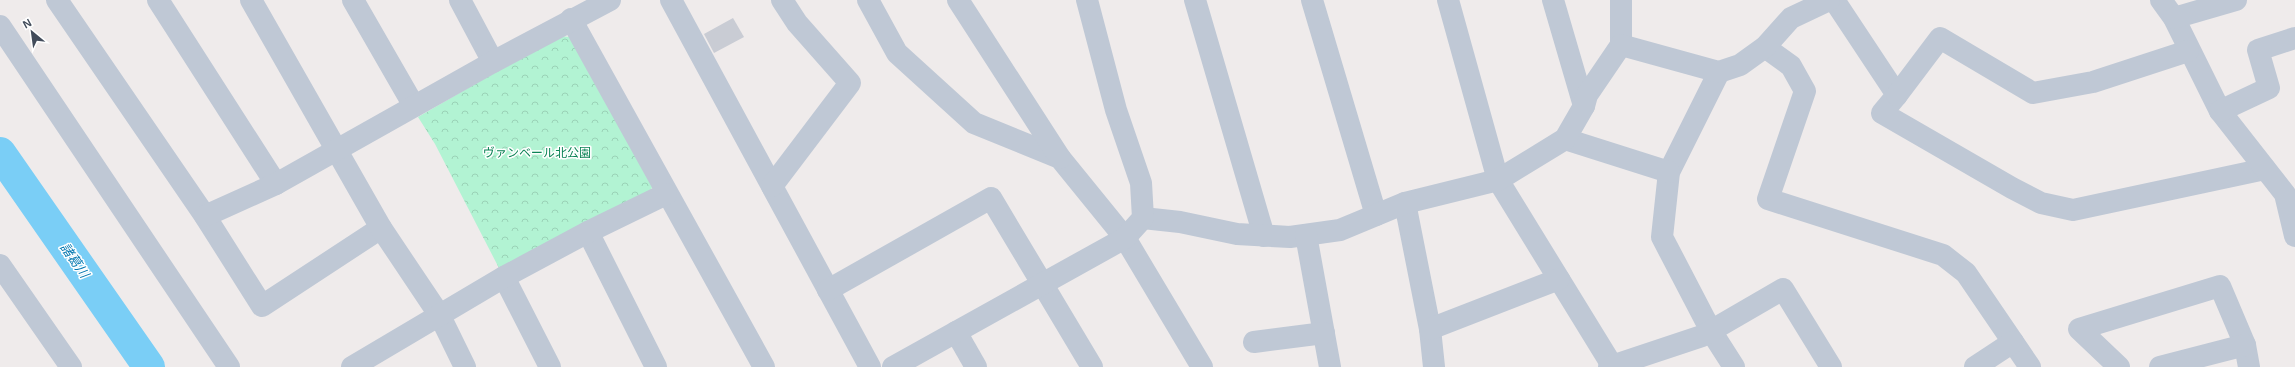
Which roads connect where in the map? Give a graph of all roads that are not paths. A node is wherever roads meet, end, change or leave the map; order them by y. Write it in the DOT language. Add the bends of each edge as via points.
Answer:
graph roads {
  1 [pos="57,0"];
  2 [pos="158,0"];
  3 [pos="251,0"];
  4 [pos="353,0"];
  5 [pos="460,0"];
  6 [pos="610,0"];
  7 [pos="671,0"];
  8 [pos="782,0"];
  9 [pos="868,0"];
  10 [pos="958,0"];
  11 [pos="1087,0"];
  12 [pos="1195,0"];
  13 [pos="1312,0"];
  14 [pos="1448,0"];
  15 [pos="1553,0"];
  16 [pos="1621,0"];
  17 [pos="1829,0"];
  18 [pos="1834,0"];
  19 [pos="2161,0"];
  20 [pos="2236,0"];
  21 [pos="2174,18"];
  22 [pos="571,19"];
  23 [pos="0,26"];
  24 [pos="2295,38"];
  25 [pos="1621,45"];
  26 [pos="1766,47"];
  27 [pos="2188,51"];
  28 [pos="493,62"];
  29 [pos="1719,72"];
  30 [pos="1897,95"];
  31 [pos="414,106"];
  32 [pos="1584,106"];
  33 [pos="2220,111"];
  34 [pos="1566,139"];
  35 [pos="337,149"];
  36 [pos="1060,158"];
  37 [pos="2265,169"];
  38 [pos="1669,172"];
  39 [pos="1498,180"];
  40 [pos="276,184"];
  41 [pos="772,186"];
  42 [pos="666,194"];
  43 [pos="1405,203"];
  44 [pos="1376,215"];
  45 [pos="205,216"];
  46 [pos="1143,218"];
  47 [pos="381,228"];
  48 [pos="588,232"];
  49 [pos="1306,235"];
  50 [pos="1264,236"];
  51 [pos="2295,236"];
  52 [pos="1124,238"];
  53 [pos="0,265"];
  54 [pos="504,277"];
  55 [pos="1559,279"];
  56 [pos="1042,284"];
  57 [pos="828,290"];
  58 [pos="440,316"];
  59 [pos="1430,329"];
  60 [pos="1711,331"];
  61 [pos="956,332"];
  62 [pos="1324,334"];
  63 [pos="1254,342"];
  64 [pos="2014,342"];
  65 [pos="2245,344"];
  66 [pos="71,367"];
  67 [pos="230,367"];
  68 [pos="352,367"];
  69 [pos="466,367"];
  70 [pos="550,367"];
  71 [pos="656,367"];
  72 [pos="764,367"];
  73 [pos="870,367"];
  74 [pos="893,367"];
  75 [pos="976,367"];
  76 [pos="1092,367"];
  77 [pos="1202,367"];
  78 [pos="1330,367"];
  79 [pos="1434,367"];
  80 [pos="1611,367"];
  81 [pos="1734,367"];
  82 [pos="1831,367"];
  83 [pos="1975,367"];
  84 [pos="2030,367"];
  85 [pos="2118,367"];
  86 [pos="2160,367"];
  87 [pos="2249,367"];
  1 -- 45 [label="street"];
  2 -- 40 [label="street"];
  3 -- 35 [label="street"];
  4 -- 31 [label="street"];
  5 -- 28 [label="street"];
  6 -- 22 [label="street"];
  7 -- 41 [label="street"];
  8 -- 41 [label="street" via="797,23 850,83"];
  9 -- 36 [label="street" via="897,53 974,123"];
  10 -- 36 [label="street"];
  11 -- 46 [label="street" via="1116,110 1141,184"];
  12 -- 50 [label="street"];
  13 -- 44 [label="street"];
  14 -- 39 [label="street"];
  15 -- 32 [label="street"];
  16 -- 25 [label="street"];
  17 -- 26 [label="street" via="1791,18"];
  18 -- 30 [label="street"];
  19 -- 21 [label="street"];
  20 -- 21 [label="street"];
  21 -- 27 [label="street"];
  22 -- 28 [label="street"];
  22 -- 42 [label="street"];
  23 -- 67 [label="street"];
  24 -- 33 [label="street" via="2258,50 2269,88"];
  25 -- 29 [label="street"];
  25 -- 32 [label="street" via="1587,95"];
  26 -- 29 [label="street" via="1740,65"];
  26 -- 64 [label="street" via="1791,66 1805,90 1768,199 1943,255 1966,273"];
  27 -- 30 [label="street" via="2093,82 2033,93 1940,38"];
  27 -- 33 [label="street"];
  28 -- 31 [label="street"];
  29 -- 38 [label="street"];
  30 -- 37 [label="street" via="1882,113 2041,203 2073,210"];
  31 -- 35 [label="street"];
  32 -- 34 [label="street"];
  33 -- 37 [label="street"];
  34 -- 38 [label="street"];
  34 -- 39 [label="street"];
  35 -- 40 [label="street"];
  35 -- 47 [label="street"];
  36 -- 52 [label="street"];
  37 -- 51 [label="street" via="2285,194"];
  38 -- 60 [label="street" via="1662,237"];
  39 -- 43 [label="street"];
  39 -- 55 [label="street"];
  40 -- 45 [label="street"];
  41 -- 57 [label="street"];
  42 -- 48 [label="street"];
  42 -- 72 [label="street"];
  43 -- 44 [label="street"];
  43 -- 59 [label="street"];
  44 -- 49 [label="street" via="1340,230"];
  45 -- 47 [label="street" via="262,306"];
  46 -- 50 [label="street"];
  46 -- 52 [label="street"];
  47 -- 58 [label="street"];
  48 -- 54 [label="street"];
  48 -- 71 [label="street"];
  49 -- 50 [label="street"];
  49 -- 62 [label="street"];
  52 -- 56 [label="street"];
  52 -- 77 [label="street"];
  53 -- 66 [label="street"];
  54 -- 58 [label="street"];
  54 -- 70 [label="street"];
  55 -- 59 [label="street"];
  55 -- 80 [label="street"];
  56 -- 57 [label="street" via="990,198"];
  56 -- 61 [label="street"];
  56 -- 76 [label="street"];
  57 -- 73 [label="street"];
  58 -- 68 [label="street"];
  58 -- 69 [label="street"];
  59 -- 79 [label="street"];
  60 -- 80 [label="street"];
  60 -- 81 [label="street"];
  60 -- 82 [label="street" via="1783,290"];
  61 -- 74 [label="street"];
  61 -- 75 [label="street"];
  62 -- 63 [label="street"];
  62 -- 78 [label="street"];
  64 -- 83 [label="street"];
  64 -- 84 [label="street"];
  65 -- 85 [label="street" via="2220,286 2079,330"];
  65 -- 86 [label="street"];
  65 -- 87 [label="street"];
}
